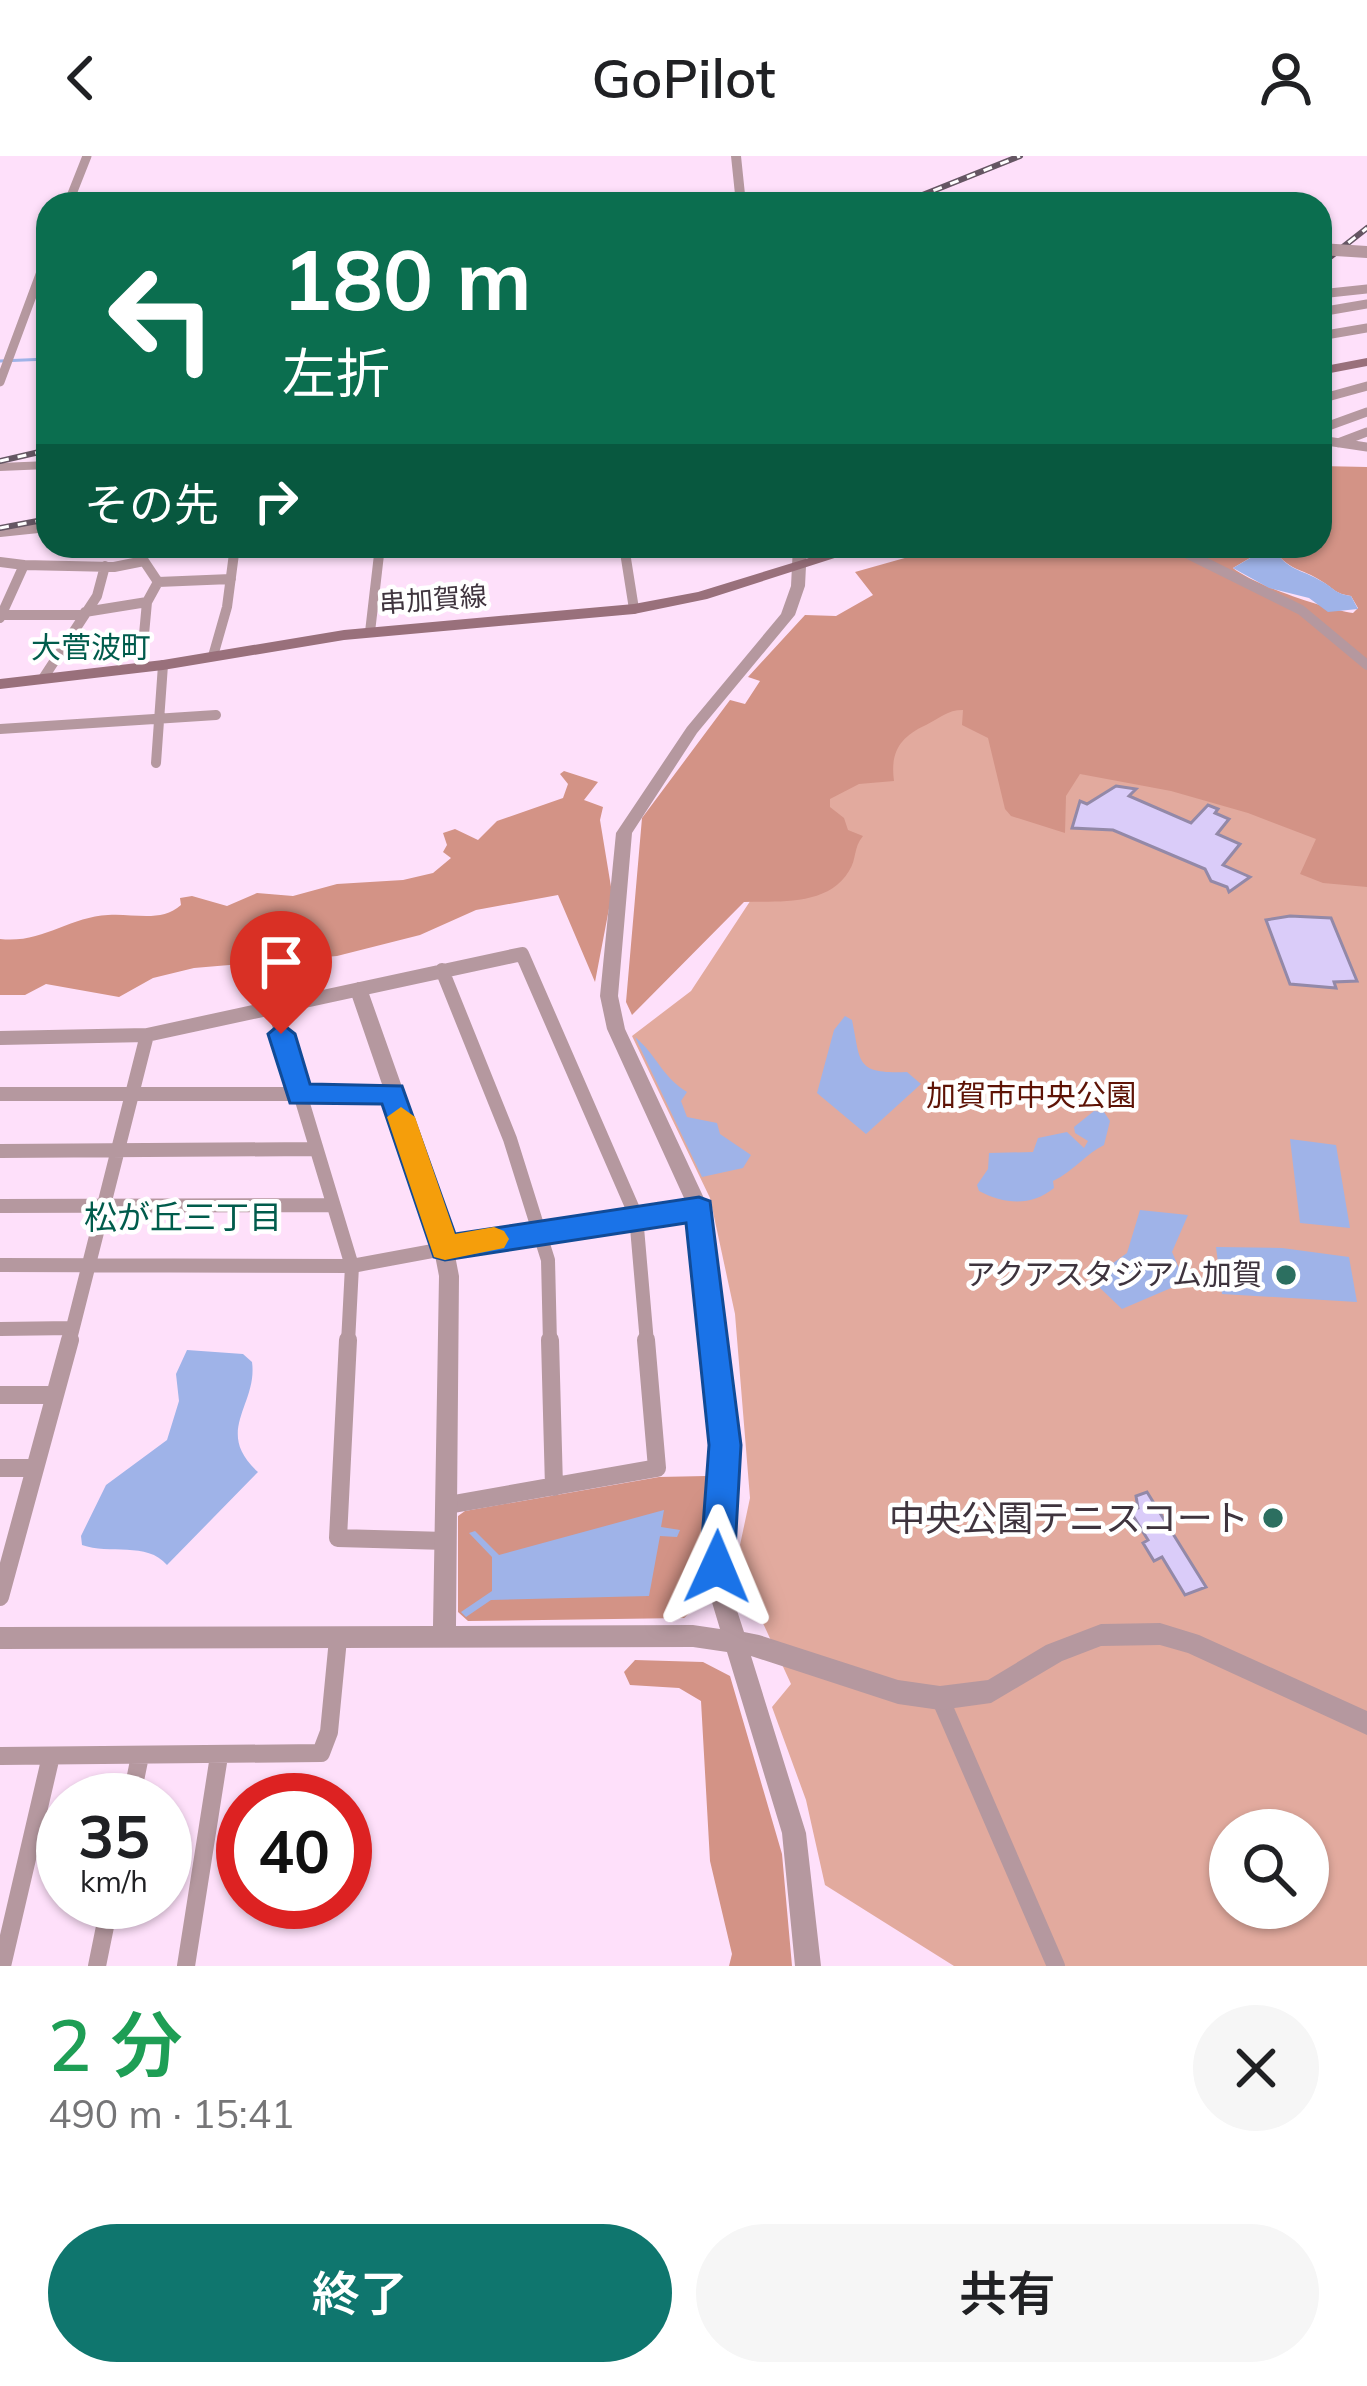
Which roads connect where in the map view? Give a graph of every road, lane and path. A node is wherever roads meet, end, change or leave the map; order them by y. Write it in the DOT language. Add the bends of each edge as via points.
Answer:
graph roads {
  1 [pos="87,156"];
  2 [pos="736,156"];
  3 [pos="73,192"];
  4 [pos="740,192"];
  5 [pos="1346,248"];
  6 [pos="1332,249"];
  7 [pos="1365,251"];
  8 [pos="36,285"];
  9 [pos="1367,289"];
  10 [pos="1332,293"];
  11 [pos="1367,304"];
  12 [pos="1332,310"];
  13 [pos="1367,328"];
  14 [pos="1332,334"];
  15 [pos="1364,366"];
  16 [pos="1332,370"];
  17 [pos="0,382"];
  18 [pos="1367,386"];
  19 [pos="1332,396"];
  20 [pos="1361,414"];
  21 [pos="1332,425"];
  22 [pos="1367,428"];
  23 [pos="1332,442"];
  24 [pos="1337,443"];
  25 [pos="1366,448"];
  26 [pos="36,466"];
  27 [pos="0,467"];
  28 [pos="36,528"];
  29 [pos="0,532"];
  30 [pos="84,558"];
  31 [pos="145,558"];
  32 [pos="234,558"];
  33 [pos="379,558"];
  34 [pos="626,558"];
  35 [pos="795,558"];
  36 [pos="800,558"];
  37 [pos="1196,558"];
  38 [pos="144,561"];
  39 [pos="0,562"];
  40 [pos="24,565"];
  41 [pos="81,566"];
  42 [pos="105,566"];
  43 [pos="231,579"];
  44 [pos="158,582"];
  45 [pos="147,602"];
  46 [pos="634,609"];
  47 [pos="84,614"];
  48 [pos="0,616"];
  49 [pos="370,632"];
  50 [pos="213,656"];
  51 [pos="163,664"];
  52 [pos="1367,665"];
  53 [pos="142,667"];
  54 [pos="44,676"];
  55 [pos="0,684"];
  56 [pos="216,715"];
  57 [pos="160,718"];
  58 [pos="0,729"];
  59 [pos="155,763"];
  60 [pos="442,970"];
  61 [pos="358,988"];
  62 [pos="274,1008"];
  63 [pos="147,1035"];
  64 [pos="0,1038"];
  65 [pos="0,1094"];
  66 [pos="392,1094"];
  67 [pos="134,1095"];
  68 [pos="299,1095"];
  69 [pos="315,1149"];
  70 [pos="0,1151"];
  71 [pos="121,1152"];
  72 [pos="330,1205"];
  73 [pos="0,1206"];
  74 [pos="105,1206"];
  75 [pos="699,1209"];
  76 [pos="636,1216"];
  77 [pos="541,1231"];
  78 [pos="445,1248"];
  79 [pos="90,1264"];
  80 [pos="0,1265"];
  81 [pos="352,1266"];
  82 [pos="72,1328"];
  83 [pos="0,1329"];
  84 [pos="0,1395"];
  85 [pos="53,1395"];
  86 [pos="0,1468"];
  87 [pos="33,1468"];
  88 [pos="554,1486"];
  89 [pos="448,1504"];
  90 [pos="446,1541"];
  91 [pos="6,1543"];
  92 [pos="0,1597"];
  93 [pos="0,1638"];
  94 [pos="444,1638"];
  95 [pos="338,1640"];
  96 [pos="731,1641"];
  97 [pos="940,1698"];
  98 [pos="1367,1724"];
  99 [pos="0,1756"];
  100 [pos="51,1756"];
  101 [pos="140,1756"];
  102 [pos="219,1756"];
  103 [pos="137,1773"];
  104 [pos="105,1929"];
  105 [pos="2,1966"];
  106 [pos="97,1966"];
  107 [pos="186,1966"];
  108 [pos="808,1966"];
  109 [pos="1056,1966"];
  1 -- 3 [label="street"];
  2 -- 4 [label="street"];
  5 -- 7 [label="street"];
  6 -- 7 [label="street, bridge"];
  8 -- 17 [label="street"];
  9 -- 10 [label="street"];
  11 -- 12 [label="street"];
  13 -- 14 [label="street"];
  15 -- 16 [label="main road"];
  18 -- 19 [label="street"];
  20 -- 21 [label="street"];
  20 -- 22 [label="street"];
  22 -- 24 [label="street"];
  23 -- 24 [label="street"];
  24 -- 25 [label="street"];
  26 -- 27 [label="street"];
  28 -- 29 [label="street"];
  30 -- 41 [label="street"];
  31 -- 38 [label="street"];
  32 -- 43 [label="street"];
  33 -- 49 [label="street"];
  34 -- 46 [label="street"];
  35 -- 46 [label="main road, 串加賀線" via="701,596"];
  36 -- 75 [label="street" via="788,615 692,730 632,816 621,851 609,996 616,1029"];
  37 -- 52 [label="street" via="1301,610"];
  38 -- 42 [label="street"];
  38 -- 44 [label="street"];
  39 -- 40 [label="street"];
  40 -- 41 [label="street"];
  40 -- 48 [label="street"];
  41 -- 42 [label="street"];
  42 -- 47 [label="street"];
  43 -- 44 [label="street"];
  43 -- 50 [label="street"];
  44 -- 45 [label="street"];
  45 -- 47 [label="street"];
  45 -- 53 [label="street"];
  46 -- 49 [label="main road, 串加賀線"];
  47 -- 48 [label="street"];
  47 -- 54 [label="street"];
  49 -- 50 [label="main road, 串加賀線"];
  50 -- 51 [label="main road, 串加賀線"];
  51 -- 53 [label="main road, 串加賀線"];
  51 -- 57 [label="street"];
  53 -- 54 [label="main road, 串加賀線"];
  54 -- 55 [label="main road, 串加賀線"];
  56 -- 57 [label="street"];
  57 -- 58 [label="street"];
  57 -- 59 [label="street"];
  60 -- 61 [label="street"];
  60 -- 76 [label="street" via="522,954"];
  60 -- 77 [label="street"];
  61 -- 62 [label="street"];
  61 -- 66 [label="street"];
  62 -- 63 [label="street"];
  62 -- 68 [label="street"];
  63 -- 64 [label="street"];
  63 -- 67 [label="street"];
  65 -- 67 [label="street"];
  66 -- 68 [label="street"];
  66 -- 78 [label="street"];
  67 -- 68 [label="street"];
  67 -- 71 [label="street"];
  68 -- 69 [label="street"];
  69 -- 71 [label="street"];
  69 -- 72 [label="street"];
  70 -- 71 [label="street"];
  71 -- 74 [label="street"];
  72 -- 74 [label="street"];
  72 -- 81 [label="street"];
  73 -- 74 [label="street"];
  74 -- 79 [label="street"];
  75 -- 76 [label="street"];
  75 -- 96 [label="street" via="725,1445 717,1567"];
  76 -- 77 [label="street"];
  76 -- 88 [label="street" via="657,1468"];
  77 -- 78 [label="street"];
  77 -- 88 [label="street"];
  78 -- 81 [label="street"];
  78 -- 89 [label="street"];
  79 -- 80 [label="street"];
  79 -- 81 [label="street"];
  79 -- 82 [label="street"];
  81 -- 90 [label="street" via="338,1538"];
  82 -- 83 [label="street"];
  82 -- 85 [label="street"];
  84 -- 85 [label="street"];
  85 -- 87 [label="street"];
  86 -- 87 [label="street"];
  87 -- 91 [label="street"];
  88 -- 89 [label="street"];
  89 -- 90 [label="street"];
  90 -- 94 [label="street"];
  91 -- 92 [label="street"];
  93 -- 95 [label="street"];
  94 -- 95 [label="street"];
  94 -- 96 [label="street"];
  95 -- 102 [label="street" via="321,1753"];
  96 -- 97 [label="street"];
  96 -- 108 [label="street" via="794,1833"];
  97 -- 98 [label="street" via="991,1691 1083,1640 1136,1633 1191,1643"];
  97 -- 109 [label="street"];
  99 -- 100 [label="street"];
  100 -- 101 [label="street"];
  100 -- 105 [label="street"];
  101 -- 102 [label="street"];
  101 -- 103 [label="street"];
  102 -- 107 [label="street"];
  104 -- 106 [label="street"];
}
